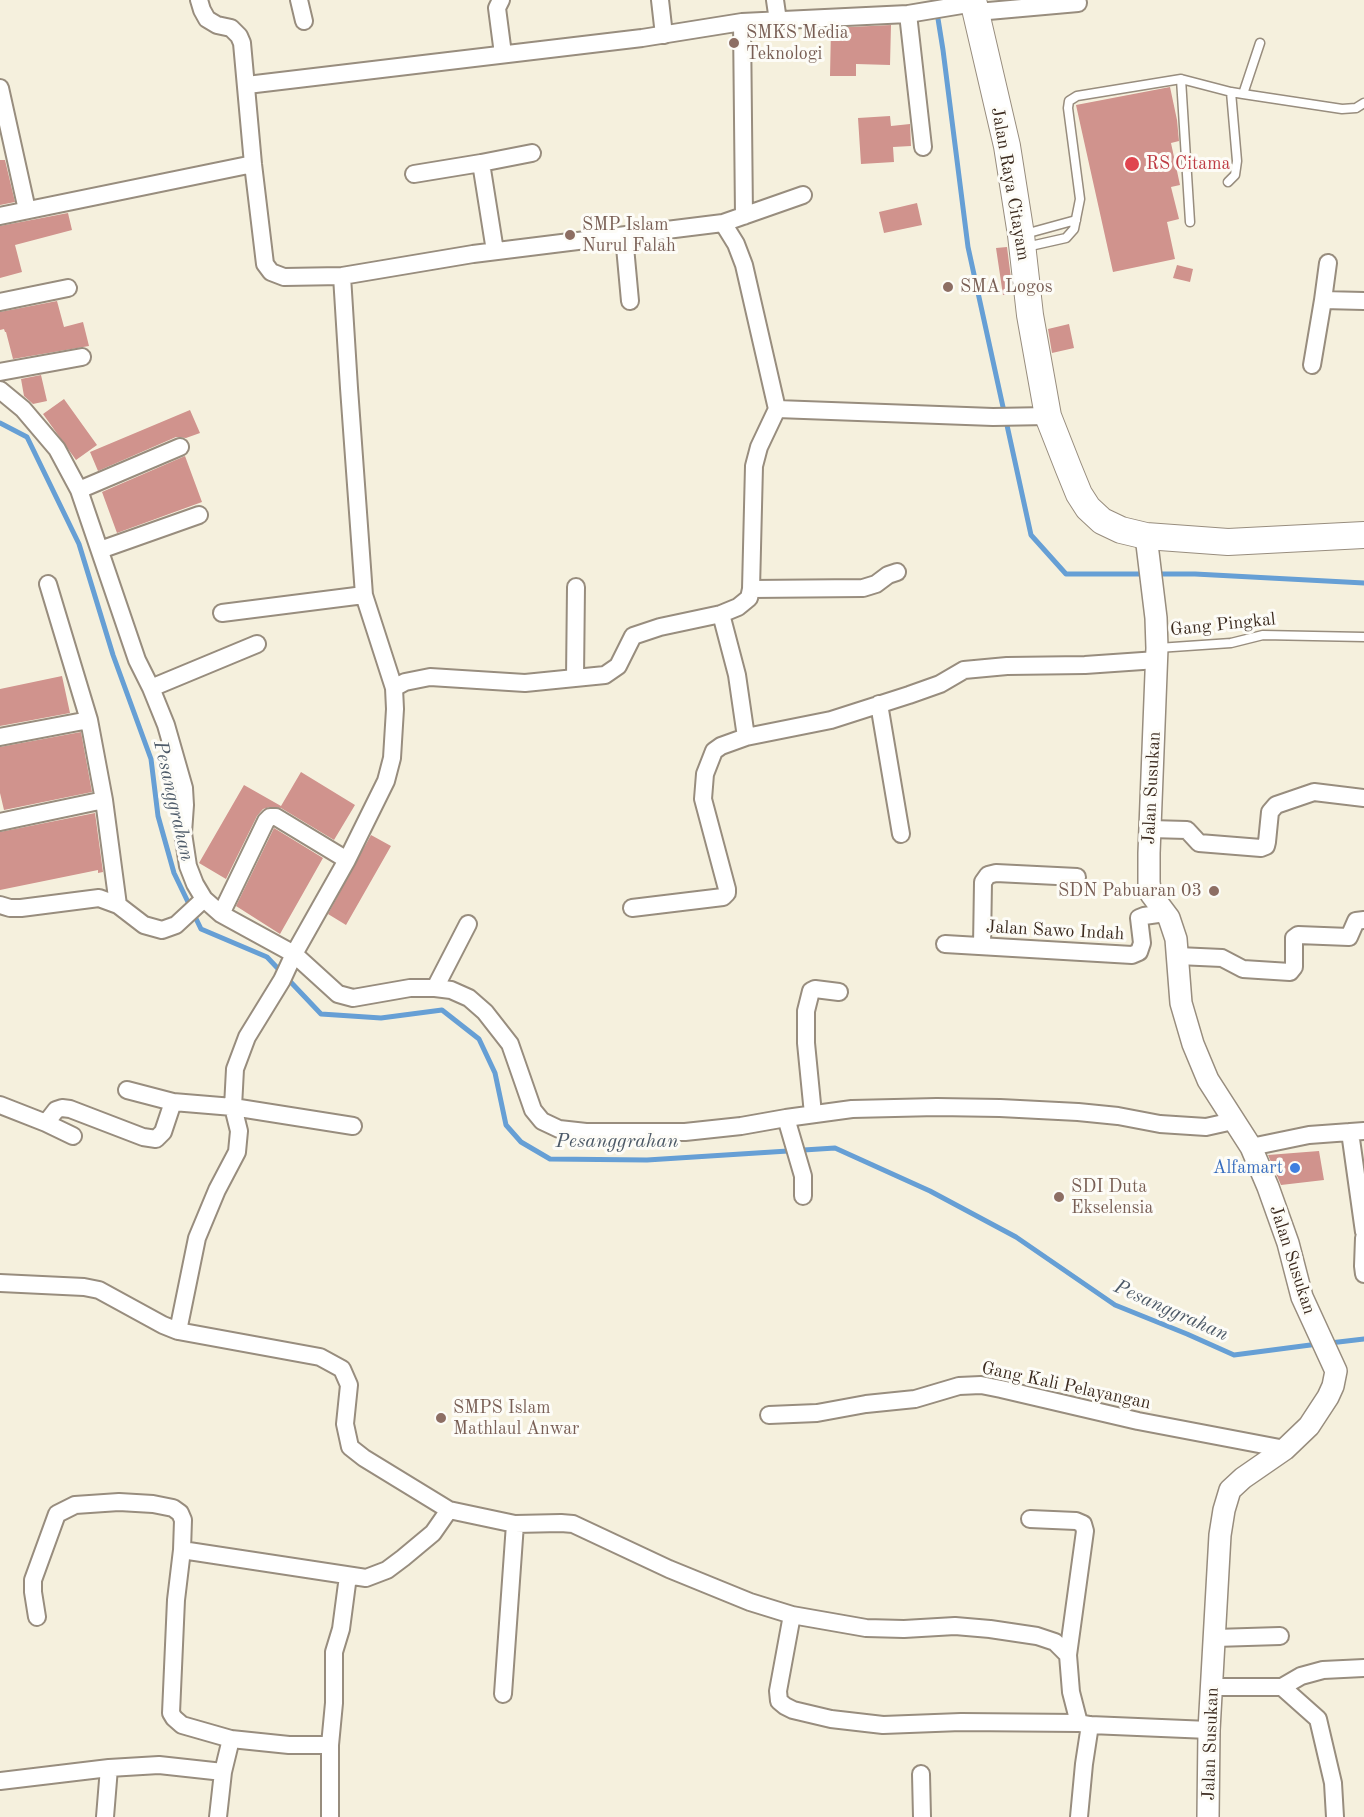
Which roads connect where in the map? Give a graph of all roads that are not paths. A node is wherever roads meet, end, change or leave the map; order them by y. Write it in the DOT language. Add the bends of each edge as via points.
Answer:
graph roads {
  1 [pos="199,0"];
  2 [pos="299,0"];
  3 [pos="501,0"];
  4 [pos="660,0"];
  5 [pos="775,0"];
  6 [pos="1078,3"];
  7 [pos="971,5"];
  8 [pos="914,13"];
  9 [pos="304,21"];
  10 [pos="778,21"];
  11 [pos="742,22"];
  12 [pos="664,34"];
  13 [pos="1260,43"];
  14 [pos="503,54"];
  15 [pos="1181,80"];
  16 [pos="247,85"];
  17 [pos="0,88"];
  18 [pos="1230,92"];
  19 [pos="1243,94"];
  20 [pos="1364,103"];
  21 [pos="923,147"];
  22 [pos="532,153"];
  23 [pos="481,163"];
  24 [pos="253,164"];
  25 [pos="414,174"];
  26 [pos="1228,182"];
  27 [pos="803,195"];
  28 [pos="27,210"];
  29 [pos="0,216"];
  30 [pos="744,216"];
  31 [pos="1076,220"];
  32 [pos="1190,222"];
  33 [pos="723,223"];
  34 [pos="624,236"];
  35 [pos="1022,242"];
  36 [pos="495,251"];
  37 [pos="1328,263"];
  38 [pos="342,276"];
  39 [pos="68,288"];
  40 [pos="1323,300"];
  41 [pos="630,301"];
  42 [pos="1364,301"];
  43 [pos="0,302"];
  44 [pos="82,357"];
  45 [pos="1312,365"];
  46 [pos="0,372"];
  47 [pos="0,390"];
  48 [pos="777,409"];
  49 [pos="1048,416"];
  50 [pos="180,447"];
  51 [pos="79,490"];
  52 [pos="199,515"];
  53 [pos="1364,535"];
  54 [pos="1147,546"];
  55 [pos="100,550"];
  56 [pos="897,572"];
  57 [pos="48,584"];
  58 [pos="576,587"];
  59 [pos="751,588"];
  60 [pos="364,595"];
  61 [pos="222,613"];
  62 [pos="721,614"];
  63 [pos="1364,637"];
  64 [pos="257,644"];
  65 [pos="1157,654"];
  66 [pos="575,678"];
  67 [pos="151,688"];
  68 [pos="394,688"];
  69 [pos="879,704"];
  70 [pos="89,720"];
  71 [pos="0,737"];
  72 [pos="746,737"];
  73 [pos="1364,798"];
  74 [pos="104,800"];
  75 [pos="0,822"];
  76 [pos="1150,829"];
  77 [pos="901,834"];
  78 [pos="347,860"];
  79 [pos="1077,877"];
  80 [pos="201,904"];
  81 [pos="0,905"];
  82 [pos="118,905"];
  83 [pos="632,908"];
  84 [pos="1165,912"];
  85 [pos="221,914"];
  86 [pos="1364,920"];
  87 [pos="468,924"];
  88 [pos="945,944"];
  89 [pos="982,946"];
  90 [pos="1178,957"];
  91 [pos="292,958"];
  92 [pos="435,988"];
  93 [pos="839,992"];
  94 [pos="127,1090"];
  95 [pos="173,1102"];
  96 [pos="0,1105"];
  97 [pos="232,1107"];
  98 [pos="813,1114"];
  99 [pos="1233,1120"];
  100 [pos="46,1123"];
  101 [pos="788,1125"];
  102 [pos="353,1126"];
  103 [pos="1357,1131"];
  104 [pos="73,1136"];
  105 [pos="1251,1147"];
  106 [pos="803,1196"];
  107 [pos="1364,1232"];
  108 [pos="1364,1238"];
  109 [pos="1364,1274"];
  110 [pos="0,1283"];
  111 [pos="178,1330"];
  112 [pos="769,1415"];
  113 [pos="1285,1449"];
  114 [pos="449,1510"];
  115 [pos="1030,1519"];
  116 [pos="515,1524"];
  117 [pos="182,1550"];
  118 [pos="348,1576"];
  119 [pos="792,1615"];
  120 [pos="37,1617"];
  121 [pos="1280,1636"];
  122 [pos="1215,1638"];
  123 [pos="1068,1654"];
  124 [pos="1364,1668"];
  125 [pos="1212,1687"];
  126 [pos="1282,1687"];
  127 [pos="503,1694"];
  128 [pos="1085,1724"];
  129 [pos="1209,1730"];
  130 [pos="231,1739"];
  131 [pos="330,1745"];
  132 [pos="109,1768"];
  133 [pos="224,1772"];
  134 [pos="921,1774"];
  135 [pos="0,1781"];
  136 [pos="105,1817"];
  137 [pos="218,1817"];
  138 [pos="330,1817"];
  139 [pos="922,1817"];
  140 [pos="1079,1817"];
  141 [pos="1209,1817"];
  142 [pos="1335,1817"];
  1 -- 16 [label="street" via="207,19 231,28 239,36"];
  2 -- 9 [label="street"];
  3 -- 14 [label="street" via="496,8"];
  4 -- 12 [label="street"];
  5 -- 10 [label="street"];
  6 -- 7 [label="street"];
  7 -- 8 [label="street"];
  7 -- 35 [label="main road, Jalan Raya Citayam" via="1007,146"];
  8 -- 10 [label="street"];
  8 -- 21 [label="street"];
  10 -- 11 [label="street"];
  11 -- 12 [label="street"];
  11 -- 30 [label="street"];
  12 -- 14 [label="street"];
  13 -- 19 [label="lane"];
  14 -- 16 [label="street"];
  15 -- 18 [label="lane"];
  15 -- 31 [label="lane" via="1077,96 1069,101 1080,199"];
  15 -- 32 [label="lane"];
  16 -- 24 [label="street"];
  17 -- 28 [label="street"];
  18 -- 19 [label="lane"];
  18 -- 26 [label="lane" via="1237,160 1235,175"];
  19 -- 20 [label="lane" via="1342,110"];
  22 -- 23 [label="street"];
  23 -- 25 [label="street"];
  23 -- 36 [label="street"];
  24 -- 28 [label="street"];
  24 -- 38 [label="street" via="265,264 271,272 284,278"];
  27 -- 30 [label="street"];
  28 -- 29 [label="street"];
  30 -- 33 [label="street"];
  31 -- 35 [label="lane"];
  31 -- 35 [label="lane" via="1066,238"];
  33 -- 34 [label="street"];
  33 -- 48 [label="street" via="744,265"];
  34 -- 36 [label="street"];
  34 -- 41 [label="street"];
  35 -- 49 [label="main road, Jalan Raya Citayam"];
  36 -- 38 [label="street"];
  37 -- 40 [label="street"];
  38 -- 60 [label="street"];
  39 -- 43 [label="street"];
  40 -- 42 [label="street"];
  40 -- 45 [label="street"];
  44 -- 46 [label="street"];
  47 -- 51 [label="street" via="23,409 57,449"];
  48 -- 49 [label="street"];
  48 -- 59 [label="street" via="754,466"];
  49 -- 54 [label="main road, Jalan Raya Citayam" via="1088,508 1102,521"];
  50 -- 51 [label="street"];
  51 -- 55 [label="street"];
  52 -- 55 [label="street"];
  53 -- 54 [label="main road, Jalan Raya Citayam"];
  54 -- 65 [label="street, Jalan Susukan"];
  55 -- 67 [label="street" via="137,660"];
  56 -- 59 [label="street" via="863,588"];
  57 -- 70 [label="street"];
  58 -- 66 [label="street"];
  59 -- 62 [label="street" via="749,598"];
  60 -- 61 [label="street"];
  60 -- 68 [label="street"];
  62 -- 66 [label="street" via="633,636 618,666 605,675"];
  62 -- 72 [label="street" via="737,675"];
  63 -- 65 [label="lane, Gang Pingkal" via="1263,635"];
  64 -- 67 [label="street"];
  65 -- 69 [label="street" via="1085,665 964,670 940,684"];
  65 -- 76 [label="street, Jalan Susukan"];
  66 -- 68 [label="street" via="525,683 430,677"];
  67 -- 80 [label="street" via="184,788 183,833 188,866"];
  68 -- 78 [label="street" via="392,758 387,781"];
  69 -- 72 [label="street" via="831,720"];
  69 -- 77 [label="street"];
  70 -- 71 [label="street"];
  70 -- 74 [label="street"];
  72 -- 83 [label="street" via="714,751 705,774 703,799 727,893 723,897"];
  73 -- 76 [label="street" via="1314,792 1276,805 1270,812 1266,846 1261,848 1199,843 1187,830"];
  74 -- 75 [label="street"];
  74 -- 82 [label="street"];
  76 -- 84 [label="street, Jalan Susukan" via="1151,894"];
  78 -- 85 [label="street" via="270,817"];
  78 -- 91 [label="street"];
  79 -- 89 [label="street" via="988,875 983,882"];
  80 -- 82 [label="street" via="176,925 162,930 144,925"];
  80 -- 85 [label="street"];
  81 -- 82 [label="street" via="21,908 99,898"];
  84 -- 89 [label="street, Jalan Sawo Indah" via="1139,918 1142,943 1139,952 1132,955"];
  84 -- 90 [label="street, Jalan Susukan" via="1176,939"];
  85 -- 91 [label="street"];
  86 -- 90 [label="street" via="1356,921 1352,934 1345,938 1298,935 1294,938 1294,967 1290,972 1243,969 1222,958"];
  87 -- 92 [label="street"];
  88 -- 89 [label="street, Jalan Sawo Indah"];
  90 -- 99 [label="street, Jalan Susukan" via="1182,1003 1193,1044 1208,1080"];
  91 -- 92 [label="street" via="338,994 353,998 410,988"];
  91 -- 97 [label="street" via="247,1036 235,1069"];
  92 -- 101 [label="street" via="469,998 485,1012 510,1044 533,1110 542,1121 559,1129 685,1132"];
  93 -- 98 [label="street" via="811,991 806,1011"];
  94 -- 95 [label="street"];
  95 -- 97 [label="street"];
  95 -- 100 [label="street" via="163,1132 156,1139 70,1109 56,1110"];
  96 -- 100 [label="street"];
  97 -- 102 [label="street"];
  97 -- 111 [label="street" via="239,1131 237,1152 216,1190 197,1238"];
  98 -- 99 [label="street" via="948,1107 1078,1112 1206,1127"];
  98 -- 101 [label="street"];
  99 -- 105 [label="street, Jalan Susukan"];
  100 -- 104 [label="street"];
  101 -- 106 [label="street" via="803,1176"];
  103 -- 105 [label="street"];
  103 -- 107 [label="street"];
  105 -- 113 [label="street, Jalan Susukan" via="1288,1243 1302,1297 1336,1371 1330,1391 1309,1426"];
  108 -- 109 [label="street"];
  110 -- 111 [label="street" via="99,1290"];
  111 -- 114 [label="street" via="320,1357 342,1369 349,1385 345,1424 350,1447"];
  112 -- 113 [label="street, Gang Kali Pelayangan" via="817,1413 981,1385"];
  113 -- 122 [label="street, Jalan Susukan" via="1230,1490 1220,1535"];
  114 -- 116 [label="street"];
  114 -- 118 [label="street" via="433,1533 387,1570 366,1578"];
  115 -- 123 [label="street" via="1076,1521 1086,1531"];
  116 -- 119 [label="street" via="573,1524 669,1569"];
  116 -- 127 [label="street"];
  117 -- 118 [label="street"];
  117 -- 120 [label="street" via="183,1520 173,1508 118,1502 65,1509 57,1514 52,1525 33,1580"];
  117 -- 130 [label="street" via="171,1713 182,1725"];
  118 -- 131 [label="street" via="334,1652"];
  119 -- 123 [label="street" via="866,1628 990,1629 1037,1636 1055,1642"];
  119 -- 128 [label="street" via="778,1691 779,1701 793,1710 883,1725"];
  121 -- 122 [label="street"];
  122 -- 125 [label="street, Jalan Susukan"];
  123 -- 128 [label="street" via="1071,1692"];
  124 -- 126 [label="street" via="1323,1670"];
  125 -- 126 [label="street"];
  125 -- 129 [label="street, Jalan Susukan"];
  126 -- 142 [label="street" via="1318,1719 1333,1783"];
  128 -- 129 [label="street"];
  128 -- 140 [label="street"];
  129 -- 141 [label="street, Jalan Susukan"];
  130 -- 131 [label="street"];
  130 -- 133 [label="street"];
  131 -- 138 [label="street"];
  132 -- 133 [label="street" via="159,1765"];
  132 -- 135 [label="street"];
  132 -- 136 [label="street"];
  133 -- 137 [label="street"];
  134 -- 139 [label="street"];
}
